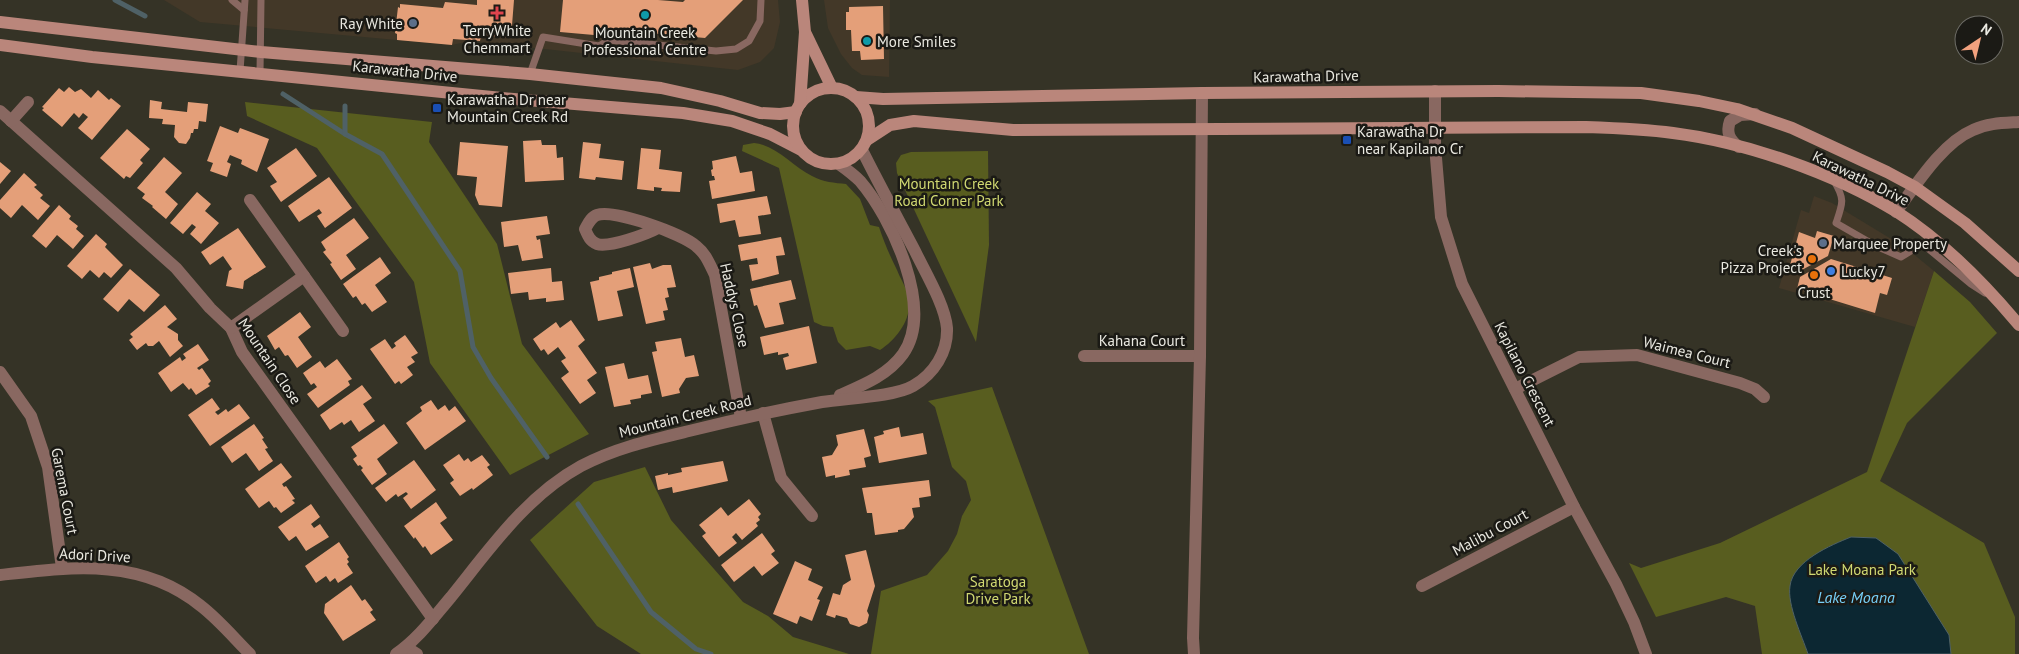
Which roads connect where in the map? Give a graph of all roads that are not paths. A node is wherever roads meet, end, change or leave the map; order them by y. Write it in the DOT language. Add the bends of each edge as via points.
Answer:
graph roads {
  1 [pos="232,0"];
  2 [pos="245,0"];
  3 [pos="261,0"];
  4 [pos="761,0"];
  5 [pos="802,0"];
  6 [pos="244,10"];
  7 [pos="0,22"];
  8 [pos="805,32"];
  9 [pos="0,45"];
  10 [pos="242,49"];
  11 [pos="261,52"];
  12 [pos="240,71"];
  13 [pos="263,73"];
  14 [pos="530,74"];
  15 [pos="832,88"];
  16 [pos="1435,91"];
  17 [pos="1202,93"];
  18 [pos="856,97"];
  19 [pos="28,102"];
  20 [pos="798,108"];
  21 [pos="0,111"];
  22 [pos="1755,114"];
  23 [pos="11,121"];
  24 [pos="2019,122"];
  25 [pos="1434,128"];
  26 [pos="1201,130"];
  27 [pos="864,145"];
  28 [pos="1739,147"];
  29 [pos="801,150"];
  30 [pos="839,164"];
  31 [pos="1834,180"];
  32 [pos="1915,187"];
  33 [pos="250,200"];
  34 [pos="1896,212"];
  35 [pos="658,228"];
  36 [pos="2019,271"];
  37 [pos="304,276"];
  38 [pos="1998,300"];
  39 [pos="2019,325"];
  40 [pos="231,328"];
  41 [pos="343,331"];
  42 [pos="1084,356"];
  43 [pos="1200,356"];
  44 [pos="0,372"];
  45 [pos="1515,389"];
  46 [pos="1764,397"];
  47 [pos="824,402"];
  48 [pos="763,413"];
  49 [pos="741,418"];
  50 [pos="1574,507"];
  51 [pos="812,516"];
  52 [pos="62,568"];
  53 [pos="0,575"];
  54 [pos="1422,586"];
  55 [pos="433,619"];
  56 [pos="406,652"];
  57 [pos="250,654"];
  58 [pos="1194,654"];
  59 [pos="1646,654"];
  1 -- 6 [label="lane"];
  2 -- 6 [label="lane"];
  3 -- 11 [label="lane"];
  4 -- 14 [label="lane" via="760,21 749,41 736,50 716,51 609,40 599,46 543,38"];
  5 -- 8 [label="main road"];
  6 -- 10 [label="lane"];
  7 -- 10 [label="main road, Karawatha Drive"];
  8 -- 15 [label="main road"];
  8 -- 20 [label="main road"];
  9 -- 12 [label="main road, Karawatha Drive"];
  10 -- 11 [label="main road, Karawatha Drive"];
  10 -- 12 [label="lane"];
  11 -- 13 [label="lane"];
  11 -- 14 [label="main road, Karawatha Drive"];
  12 -- 13 [label="main road, Karawatha Drive"];
  13 -- 29 [label="main road, Karawatha Drive" via="684,113 732,121 770,134"];
  14 -- 20 [label="main road, Karawatha Drive" via="661,88 760,113 780,114"];
  15 -- 18 [label="main road"];
  15 -- 20 [label="main road" via="814,93"];
  16 -- 17 [label="main road, Karawatha Drive"];
  16 -- 22 [label="main road, Karawatha Drive" via="1641,93 1699,100"];
  16 -- 25 [label="street, Kapilano Crescent"];
  17 -- 18 [label="main road, Karawatha Drive"];
  17 -- 26 [label="street"];
  18 -- 27 [label="main road" via="864,106 870,128"];
  19 -- 23 [label="street"];
  20 -- 29 [label="main road" via="793,131"];
  21 -- 23 [label="street, Mountain Close"];
  22 -- 28 [label="street" via="1740,115 1730,121 1730,140"];
  22 -- 32 [label="main road, Karawatha Drive" via="1878,167"];
  23 -- 40 [label="street, Mountain Close" via="176,268"];
  24 -- 32 [label="street" via="1997,123 1972,130 1945,150"];
  25 -- 26 [label="main road, Karawatha Drive"];
  25 -- 28 [label="main road, Karawatha Drive" via="1631,128 1675,133"];
  25 -- 45 [label="street, Kapilano Crescent" via="1438,189 1452,256 1462,284"];
  26 -- 27 [label="main road, Karawatha Drive" via="1013,130 914,121 890,125"];
  26 -- 43 [label="street"];
  27 -- 30 [label="main road" via="856,156"];
  27 -- 47 [label="street, Mountain Creek Road" via="934,287 947,325 947,342 938,363 912,387"];
  28 -- 31 [label="main road, Karawatha Drive" via="1785,160"];
  29 -- 30 [label="main road" via="818,162"];
  30 -- 47 [label="street, Mountain Creek Road" via="860,180 888,223 912,284 915,312 912,333 904,353 891,368 868,383"];
  31 -- 34 [label="main road, Karawatha Drive"];
  31 -- 38 [label="lane" via="1842,194 1843,204 1836,223 1901,257 1925,246 1971,284"];
  32 -- 34 [label="street"];
  32 -- 36 [label="main road, Karawatha Drive" via="1966,223"];
  33 -- 37 [label="street"];
  34 -- 38 [label="main road, Karawatha Drive" via="1946,249"];
  35 -- 35 [label="street, Haddys Close" via="612,243 598,244 588,238 585,229 596,215 608,214 646,222"];
  35 -- 49 [label="street, Haddys Close" via="694,244 706,255 715,275"];
  37 -- 40 [label="street"];
  37 -- 41 [label="street"];
  38 -- 39 [label="main road, Karawatha Drive"];
  40 -- 55 [label="street, Mountain Close" via="242,352"];
  42 -- 43 [label="street, Kahana Court"];
  43 -- 58 [label="street"];
  44 -- 52 [label="street, Garema Court" via="31,416 48,467"];
  45 -- 46 [label="street, Waimea Court" via="1579,357 1637,355 1740,383"];
  45 -- 50 [label="street, Kapilano Crescent"];
  47 -- 48 [label="street, Mountain Creek Road"];
  48 -- 49 [label="street, Mountain Creek Road"];
  48 -- 51 [label="street" via="781,478"];
  49 -- 55 [label="street, Mountain Creek Road" via="624,446 580,467 548,489 512,522"];
  50 -- 54 [label="street, Malibu Court"];
  50 -- 59 [label="street, Kapilano Crescent" via="1634,622"];
  52 -- 53 [label="street, Adori Drive"];
  52 -- 57 [label="street, Adori Drive" via="126,570 165,582 201,606"];
  55 -- 56 [label="street, Mountain Creek Road"];
}
